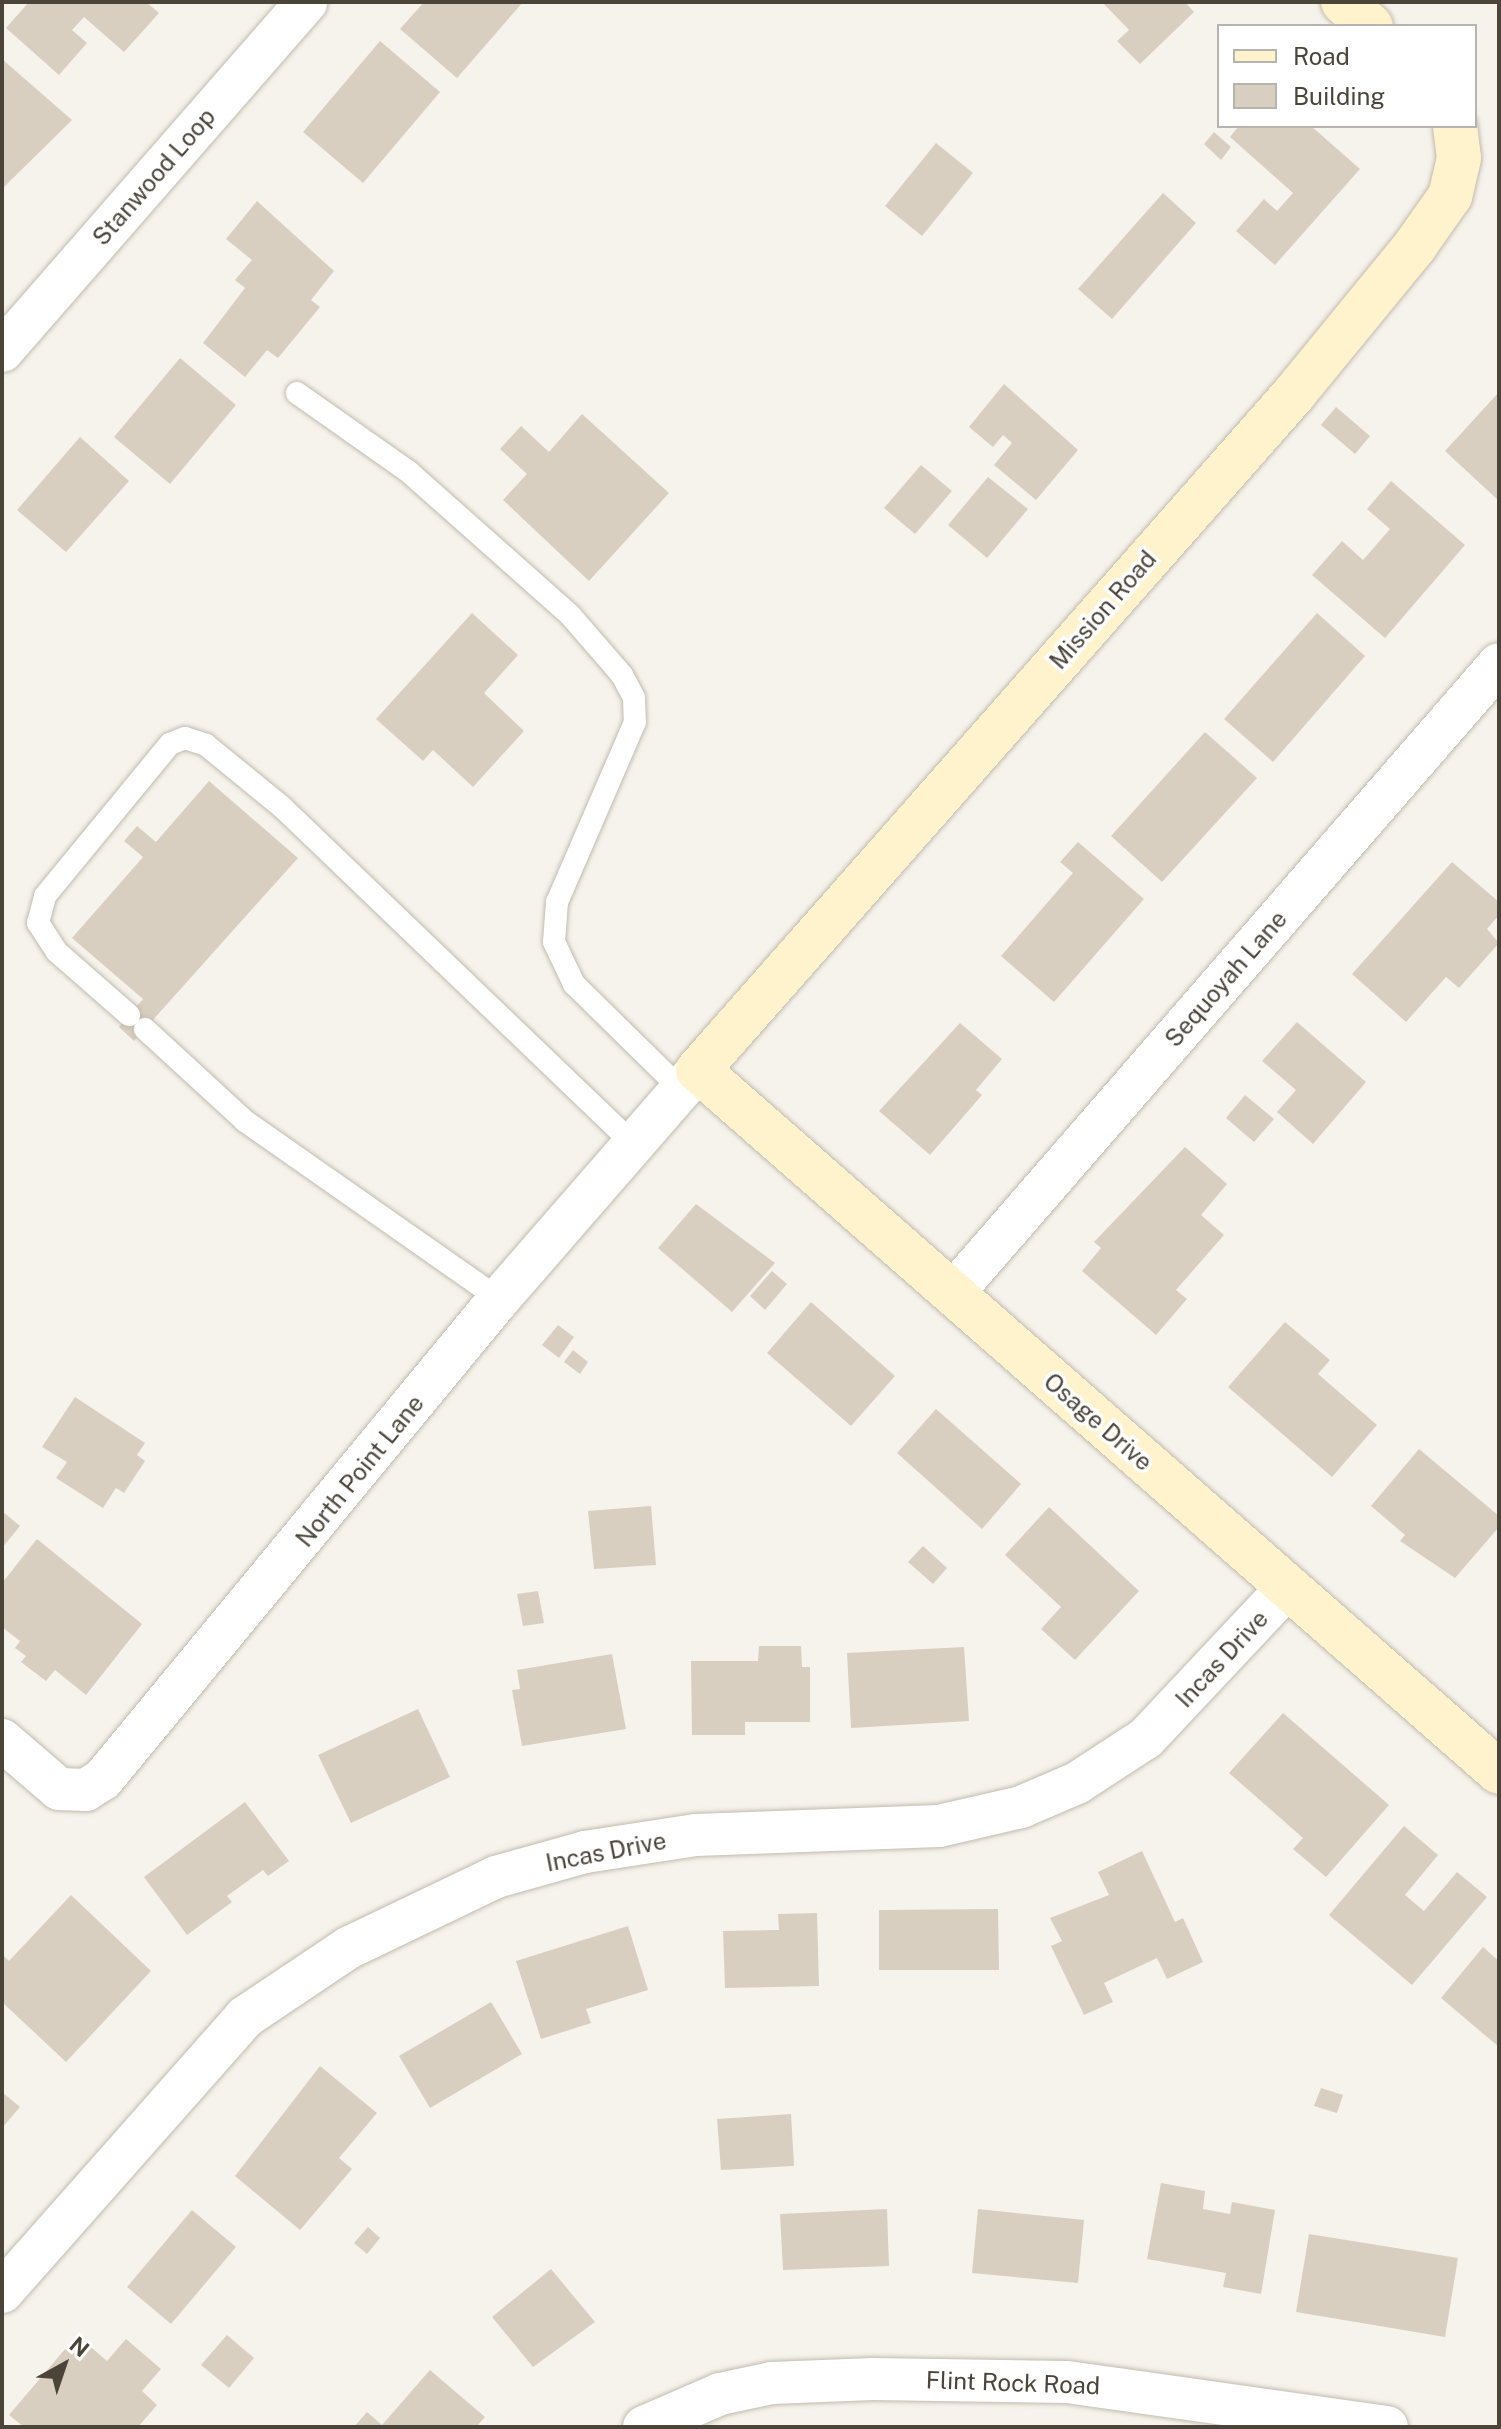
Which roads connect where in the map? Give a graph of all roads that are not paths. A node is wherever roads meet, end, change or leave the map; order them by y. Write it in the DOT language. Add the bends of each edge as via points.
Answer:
graph roads {
  1 [pos="306,2"];
  2 [pos="1343,2"];
  3 [pos="1369,24"];
  4 [pos="1455,128"];
  5 [pos="2,351"];
  6 [pos="297,393"];
  7 [pos="1499,664"];
  8 [pos="690,1079"];
  9 [pos="634,1144"];
  10 [pos="952,1294"];
  11 [pos="499,1299"];
  12 [pos="1287,1588"];
  13 [pos="2,1740"];
  14 [pos="1499,1772"];
  15 [pos="2,2292"];
  16 [pos="644,2427"];
  17 [pos="1387,2427"];
  1 -- 5 [label="street, Stanwood Loop"];
  2 -- 3 [label="street"];
  4 -- 8 [label="street, Mission Road" via="1459,158 1450,196 1415,246 1294,394"];
  6 -- 8 [label="lane" via="409,472 570,615 622,675 634,698 635,722 557,902 554,942 574,984"];
  7 -- 10 [label="street, Sequoyah Lane"];
  8 -- 9 [label="street, North Point Lane"];
  8 -- 10 [label="street, Osage Drive"];
  9 -- 11 [label="street, North Point Lane"];
  9 -- 11 [label="lane" via="282,807 206,745 185,738 170,744 45,896 38,923 57,952 245,1121"];
  10 -- 12 [label="street, Osage Drive"];
  11 -- 13 [label="street, North Point Lane" via="103,1779 86,1790 59,1789"];
  12 -- 14 [label="street, Osage Drive"];
  12 -- 15 [label="street, Incas Drive" via="1146,1738 1077,1783 1021,1807 939,1826 696,1835 585,1852 484,1882 348,1948 245,2017"];
  16 -- 17 [label="street, Flint Rock Road" via="720,2394 772,2383 873,2379 1067,2382"];
}
